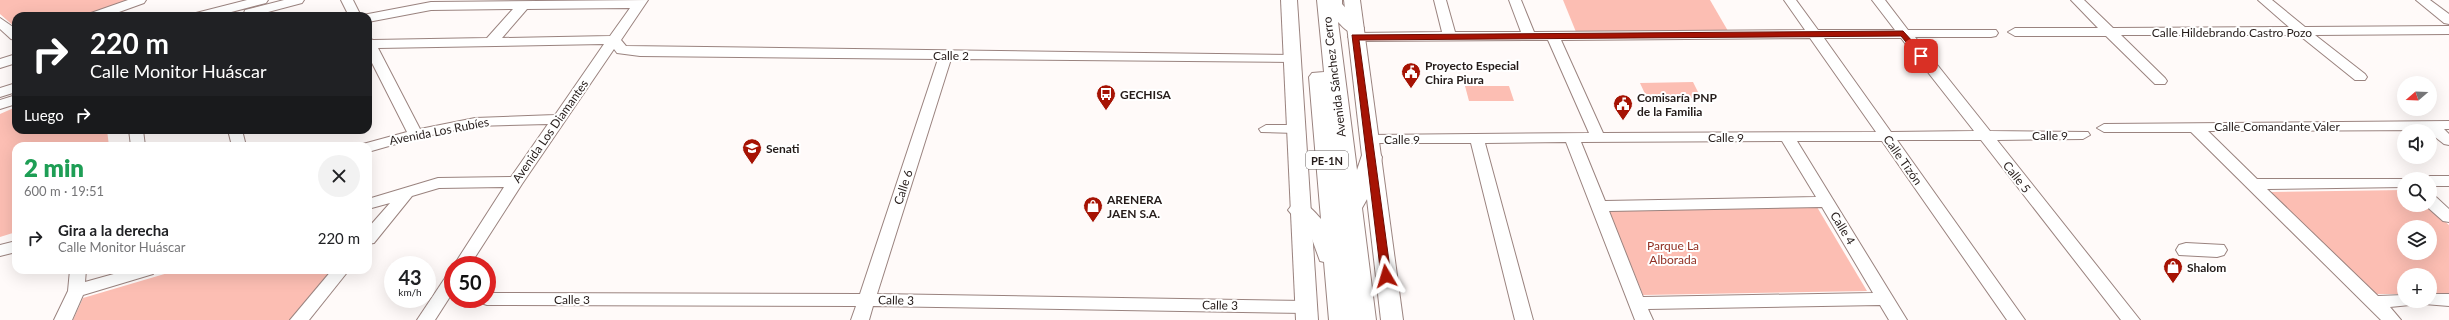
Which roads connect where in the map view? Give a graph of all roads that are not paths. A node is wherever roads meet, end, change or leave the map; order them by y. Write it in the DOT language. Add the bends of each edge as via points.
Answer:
graph roads {
  1 [pos="140,0"];
  2 [pos="262,0"];
  3 [pos="298,0"];
  4 [pos="347,0"];
  5 [pos="1289,0"];
  6 [pos="1313,0"];
  7 [pos="1326,0"];
  8 [pos="1333,0"];
  9 [pos="1352,0"];
  10 [pos="1440,0"];
  11 [pos="1515,0"];
  12 [pos="1790,0"];
  13 [pos="1878,0"];
  14 [pos="2077,0"];
  15 [pos="2264,0"];
  16 [pos="2422,0"];
  17 [pos="640,2"];
  18 [pos="523,6"];
  19 [pos="107,12"];
  20 [pos="216,12"];
  21 [pos="254,12"];
  22 [pos="353,12"];
  23 [pos="372,17"];
  24 [pos="2449,20"];
  25 [pos="0,22"];
  26 [pos="2449,30"];
  27 [pos="2303,31"];
  28 [pos="12,32"];
  29 [pos="2015,32"];
  30 [pos="2109,32"];
  31 [pos="1354,33"];
  32 [pos="1903,33"];
  33 [pos="1991,33"];
  34 [pos="1813,34"];
  35 [pos="1450,37"];
  36 [pos="1529,37"];
  37 [pos="1553,37"];
  38 [pos="614,40"];
  39 [pos="492,42"];
  40 [pos="372,43"];
  41 [pos="372,49"];
  42 [pos="946,55"];
  43 [pos="1292,58"];
  44 [pos="12,60"];
  45 [pos="0,64"];
  46 [pos="2360,77"];
  47 [pos="2160,81"];
  48 [pos="12,88"];
  49 [pos="0,93"];
  50 [pos="12,100"];
  51 [pos="0,105"];
  52 [pos="558,119"];
  53 [pos="2397,125"];
  54 [pos="2437,125"];
  55 [pos="2449,125"];
  56 [pos="2195,127"];
  57 [pos="2104,128"];
  58 [pos="1266,129"];
  59 [pos="1296,129"];
  60 [pos="2437,131"];
  61 [pos="415,134"];
  62 [pos="1984,135"];
  63 [pos="2083,135"];
  64 [pos="1886,136"];
  65 [pos="1786,137"];
  66 [pos="1572,138"];
  67 [pos="1598,138"];
  68 [pos="1477,139"];
  69 [pos="2449,141"];
  70 [pos="372,146"];
  71 [pos="1370,148"];
  72 [pos="2449,181"];
  73 [pos="515,182"];
  74 [pos="2397,182"];
  75 [pos="2437,182"];
  76 [pos="2253,184"];
  77 [pos="407,192"];
  78 [pos="1826,202"];
  79 [pos="372,203"];
  80 [pos="1599,206"];
  81 [pos="2437,207"];
  82 [pos="1350,208"];
  83 [pos="1300,210"];
  84 [pos="2449,217"];
  85 [pos="372,233"];
  86 [pos="12,247"];
  87 [pos="2186,250"];
  88 [pos="2217,250"];
  89 [pos="0,251"];
  90 [pos="468,256"];
  91 [pos="78,274"];
  92 [pos="133,274"];
  93 [pos="339,274"];
  94 [pos="1337,274"];
  95 [pos="76,291"];
  96 [pos="496,298"];
  97 [pos="1886,299"];
  98 [pos="866,300"];
  99 [pos="2437,300"];
  100 [pos="2449,300"];
  101 [pos="444,301"];
  102 [pos="2397,301"];
  103 [pos="2373,302"];
  104 [pos="1638,304"];
  105 [pos="1306,313"];
  106 [pos="63,320"];
  107 [pos="299,320"];
  108 [pos="426,320"];
  109 [pos="860,320"];
  110 [pos="1342,320"];
  111 [pos="1363,320"];
  112 [pos="1392,320"];
  113 [pos="1524,320"];
  114 [pos="1644,320"];
  115 [pos="1898,320"];
  116 [pos="2016,320"];
  117 [pos="2131,320"];
  118 [pos="2392,320"];
  1 -- 19 [label="street"];
  2 -- 20 [label="street"];
  3 -- 21 [label="street"];
  4 -- 22 [label="street"];
  5 -- 43 [label="main road"];
  6 -- 94 [label="highway, Avenida Sánchez Cerro / PE-1N"];
  7 -- 82 [label="highway, Avenida Sánchez Cerro / PE-1N"];
  8 -- 31 [label="highway"];
  9 -- 31 [label="main road"];
  10 -- 35 [label="street"];
  11 -- 36 [label="street"];
  12 -- 34 [label="street, Calle Tizón"];
  13 -- 32 [label="street, Calle 5"];
  14 -- 30 [label="street"];
  15 -- 27 [label="street"];
  16 -- 24 [label="street"];
  17 -- 18 [label="street"];
  17 -- 38 [label="street, Avenida Los Diamantes"];
  18 -- 23 [label="street" via="431,6"];
  18 -- 39 [label="street"];
  25 -- 28 [label="street"];
  26 -- 27 [label="street, Calle Hildebrando Castro Pozo"];
  27 -- 30 [label="street, Calle Hildebrando Castro Pozo"];
  27 -- 46 [label="street"];
  29 -- 30 [label="street, Calle Hildebrando Castro Pozo"];
  30 -- 47 [label="street"];
  31 -- 35 [label="street"];
  31 -- 71 [label="main road"];
  32 -- 33 [label="street"];
  32 -- 34 [label="street"];
  32 -- 62 [label="street, Calle 5"];
  34 -- 37 [label="street"];
  34 -- 64 [label="street, Calle Tizón"];
  35 -- 36 [label="street"];
  36 -- 37 [label="street"];
  37 -- 67 [label="street"];
  38 -- 39 [label="street"];
  38 -- 42 [label="street, Calle 2" via="622,50 640,52"];
  38 -- 52 [label="street, Avenida Los Diamantes"];
  39 -- 40 [label="street"];
  41 -- 61 [label="street"];
  42 -- 43 [label="street, Calle 2"];
  42 -- 98 [label="street, Calle 6"];
  43 -- 59 [label="main road"];
  44 -- 45 [label="street"];
  48 -- 49 [label="street"];
  50 -- 51 [label="street"];
  52 -- 61 [label="street, Avenida Los Rubíes" via="490,120"];
  52 -- 73 [label="street, Avenida Los Diamantes"];
  53 -- 56 [label="street, Calle Comandante Valer"];
  54 -- 55 [label="street, Calle Comandante Valer"];
  56 -- 57 [label="street, Calle Comandante Valer"];
  56 -- 76 [label="street"];
  58 -- 59 [label="street"];
  59 -- 83 [label="main road"];
  60 -- 69 [label="street"];
  61 -- 70 [label="street, Avenida Los Rubíes"];
  62 -- 63 [label="street, Calle 9"];
  62 -- 64 [label="street, Calle 9"];
  62 -- 117 [label="street, Calle 5"];
  64 -- 65 [label="street, Calle 9"];
  64 -- 116 [label="street, Calle Tizón"];
  65 -- 67 [label="street, Calle 9"];
  65 -- 78 [label="street, Calle 4"];
  66 -- 67 [label="street, Calle 9"];
  66 -- 68 [label="street, Calle 9"];
  66 -- 80 [label="street"];
  68 -- 71 [label="street, Calle 9"];
  68 -- 113 [label="street"];
  71 -- 82 [label="highway" via="1364,185"];
  71 -- 112 [label="main road"];
  72 -- 75 [label="street"];
  73 -- 77 [label="street" via="438,183"];
  73 -- 90 [label="street, Avenida Los Diamantes"];
  74 -- 76 [label="street"];
  76 -- 103 [label="street"];
  77 -- 79 [label="street"];
  77 -- 85 [label="street"];
  78 -- 80 [label="street"];
  78 -- 97 [label="street, Calle 4"];
  80 -- 104 [label="street"];
  81 -- 84 [label="street"];
  82 -- 111 [label="highway, Avenida Sánchez Cerro / PE-1N"];
  83 -- 94 [label="highway" via="1323,237 1330,263"];
  83 -- 105 [label="main road"];
  86 -- 89 [label="street"];
  87 -- 88 [label="main road"];
  91 -- 95 [label="street"];
  92 -- 95 [label="street"];
  93 -- 107 [label="street"];
  94 -- 110 [label="highway, Avenida Sánchez Cerro / PE-1N"];
  95 -- 106 [label="street"];
  96 -- 98 [label="street, Calle 3"];
  97 -- 104 [label="street"];
  97 -- 115 [label="street, Calle 4"];
  98 -- 105 [label="street, Calle 3"];
  98 -- 109 [label="street, Calle 6"];
  99 -- 100 [label="street"];
  101 -- 108 [label="street"];
  102 -- 103 [label="street"];
  103 -- 118 [label="street"];
  104 -- 114 [label="street"];
}
